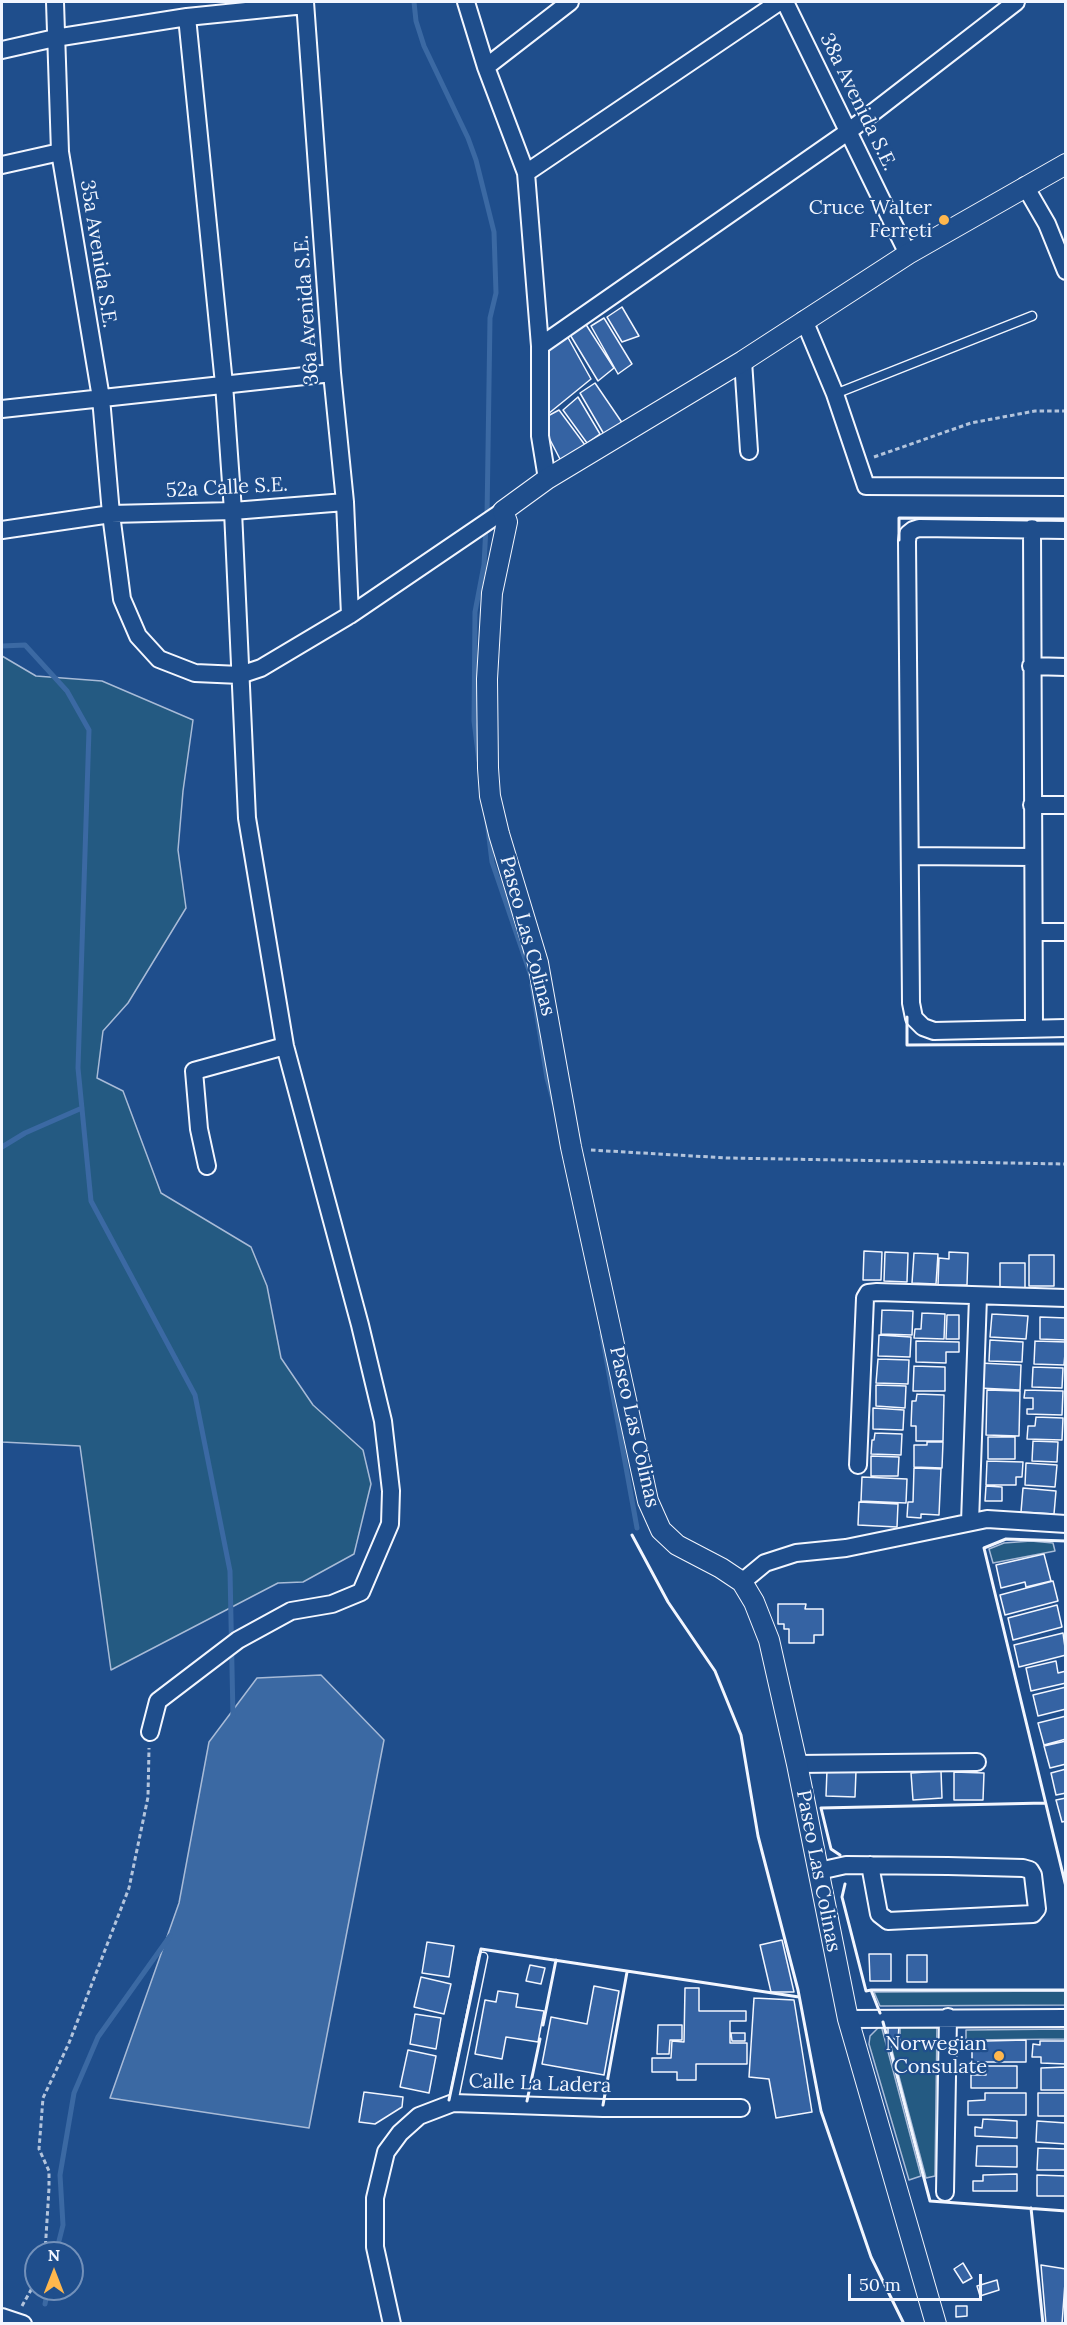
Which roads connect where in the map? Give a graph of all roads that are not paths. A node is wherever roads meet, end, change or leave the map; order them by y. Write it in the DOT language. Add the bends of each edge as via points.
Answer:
graph roads {
  1 [pos="55,2"];
  2 [pos="466,2"];
  3 [pos="570,2"];
  4 [pos="779,2"];
  5 [pos="785,2"];
  6 [pos="1016,2"];
  7 [pos="305,3"];
  8 [pos="187,17"];
  9 [pos="55,38"];
  10 [pos="2,50"];
  11 [pos="486,67"];
  12 [pos="849,131"];
  13 [pos="60,152"];
  14 [pos="1065,164"];
  15 [pos="2,165"];
  16 [pos="526,173"];
  17 [pos="1025,186"];
  18 [pos="908,254"];
  19 [pos="1065,272"];
  20 [pos="1032,316"];
  21 [pos="804,320"];
  22 [pos="540,346"];
  23 [pos="743,361"];
  24 [pos="332,373"];
  25 [pos="224,384"];
  26 [pos="835,394"];
  27 [pos="101,398"];
  28 [pos="2,409"];
  29 [pos="749,451"];
  30 [pos="547,479"];
  31 [pos="1065,487"];
  32 [pos="345,502"];
  33 [pos="233,511"];
  34 [pos="111,514"];
  35 [pos="499,514"];
  36 [pos="1032,528"];
  37 [pos="2,530"];
  38 [pos="1065,530"];
  39 [pos="350,615"];
  40 [pos="1031,666"];
  41 [pos="1065,667"];
  42 [pos="240,675"];
  43 [pos="1032,804"];
  44 [pos="1065,805"];
  45 [pos="911,856"];
  46 [pos="1033,857"];
  47 [pos="1034,932"];
  48 [pos="1065,933"];
  49 [pos="1034,1028"];
  50 [pos="1065,1028"];
  51 [pos="285,1046"];
  52 [pos="207,1166"];
  53 [pos="978,1297"];
  54 [pos="1065,1298"];
  55 [pos="858,1465"];
  56 [pos="970,1522"];
  57 [pos="1065,1524"];
  58 [pos="742,1582"];
  59 [pos="150,1732"];
  60 [pos="977,1762"];
  61 [pos="797,1764"];
  62 [pos="870,1865"];
  63 [pos="819,1871"];
  64 [pos="483,1957"];
  65 [pos="948,2017"];
  66 [pos="1065,2018"];
  67 [pos="848,2019"];
  68 [pos="453,2103"];
  69 [pos="741,2108"];
  70 [pos="945,2192"];
  71 [pos="392,2324"];
  72 [pos="936,2324"];
  1 -- 9 [label="street, 35a Avenida S.E."];
  2 -- 11 [label="street"];
  3 -- 11 [label="street"];
  4 -- 16 [label="street"];
  5 -- 12 [label="street, 38a Avenida S.E."];
  6 -- 12 [label="street"];
  7 -- 8 [label="street"];
  7 -- 24 [label="street, 36a Avenida S.E."];
  8 -- 9 [label="street"];
  8 -- 25 [label="street"];
  9 -- 10 [label="street"];
  9 -- 13 [label="street, 35a Avenida S.E."];
  11 -- 16 [label="street"];
  12 -- 18 [label="street, 38a Avenida S.E."];
  12 -- 22 [label="street"];
  13 -- 15 [label="street"];
  13 -- 27 [label="street, 35a Avenida S.E."];
  14 -- 17 [label="street"];
  16 -- 22 [label="street"];
  17 -- 18 [label="street"];
  17 -- 19 [label="street" via="1047,224"];
  18 -- 21 [label="street"];
  20 -- 26 [label="lane"];
  21 -- 23 [label="street"];
  21 -- 26 [label="street"];
  22 -- 30 [label="street" via="540,436"];
  23 -- 29 [label="street"];
  23 -- 30 [label="street"];
  24 -- 25 [label="street"];
  24 -- 32 [label="street, 36a Avenida S.E."];
  25 -- 27 [label="street"];
  25 -- 33 [label="street"];
  26 -- 31 [label="street" via="866,486"];
  27 -- 28 [label="street"];
  27 -- 34 [label="street, 35a Avenida S.E."];
  30 -- 35 [label="street"];
  32 -- 33 [label="street, 52a Calle S.E."];
  32 -- 39 [label="street, 36a Avenida S.E."];
  33 -- 34 [label="street, 52a Calle S.E."];
  33 -- 42 [label="street"];
  34 -- 37 [label="street, 52a Calle S.E."];
  34 -- 42 [label="street, 35a Avenida S.E." via="122,598 138,636 159,659 195,674"];
  35 -- 39 [label="street"];
  35 -- 58 [label="street, Paseo Las Colinas" via="507,522 492,593 487,679 489,786 538,963 572,1147 648,1501 661,1530 676,1545"];
  36 -- 38 [label="street"];
  36 -- 40 [label="street"];
  36 -- 45 [label="street" via="919,528 908,534"];
  39 -- 42 [label="street" via="261,668"];
  40 -- 41 [label="street"];
  40 -- 43 [label="street"];
  42 -- 51 [label="street" via="247,818"];
  43 -- 44 [label="street"];
  43 -- 46 [label="street"];
  45 -- 46 [label="street"];
  45 -- 49 [label="street" via="914,1018 922,1027 934,1031"];
  46 -- 47 [label="street"];
  47 -- 48 [label="street"];
  47 -- 49 [label="street"];
  49 -- 50 [label="street"];
  51 -- 52 [label="street" via="194,1071"];
  51 -- 59 [label="street" via="383,1421 391,1491 390,1524 361,1592 332,1604 291,1611 238,1640 158,1701"];
  53 -- 54 [label="street"];
  53 -- 55 [label="street" via="868,1293"];
  53 -- 56 [label="street"];
  56 -- 57 [label="street" via="987,1519"];
  56 -- 58 [label="street" via="846,1548 796,1553 765,1563"];
  58 -- 61 [label="street, Paseo Las Colinas" via="769,1640"];
  60 -- 61 [label="street"];
  61 -- 63 [label="street, Paseo Las Colinas"];
  62 -- 62 [label="street" via="1023,1868 1033,1875 1037,1909 1034,1914 888,1921 879,1914"];
  62 -- 63 [label="street"];
  63 -- 67 [label="street, Paseo Las Colinas"];
  64 -- 68 [label="lane"];
  65 -- 66 [label="street"];
  65 -- 67 [label="street"];
  65 -- 70 [label="street"];
  67 -- 72 [label="street, Paseo Las Colinas"];
  68 -- 69 [label="street, Calle La Ladera"];
  68 -- 71 [label="street, Calle La Ladera" via="419,2116 386,2152 375,2198 375,2247"];
}
